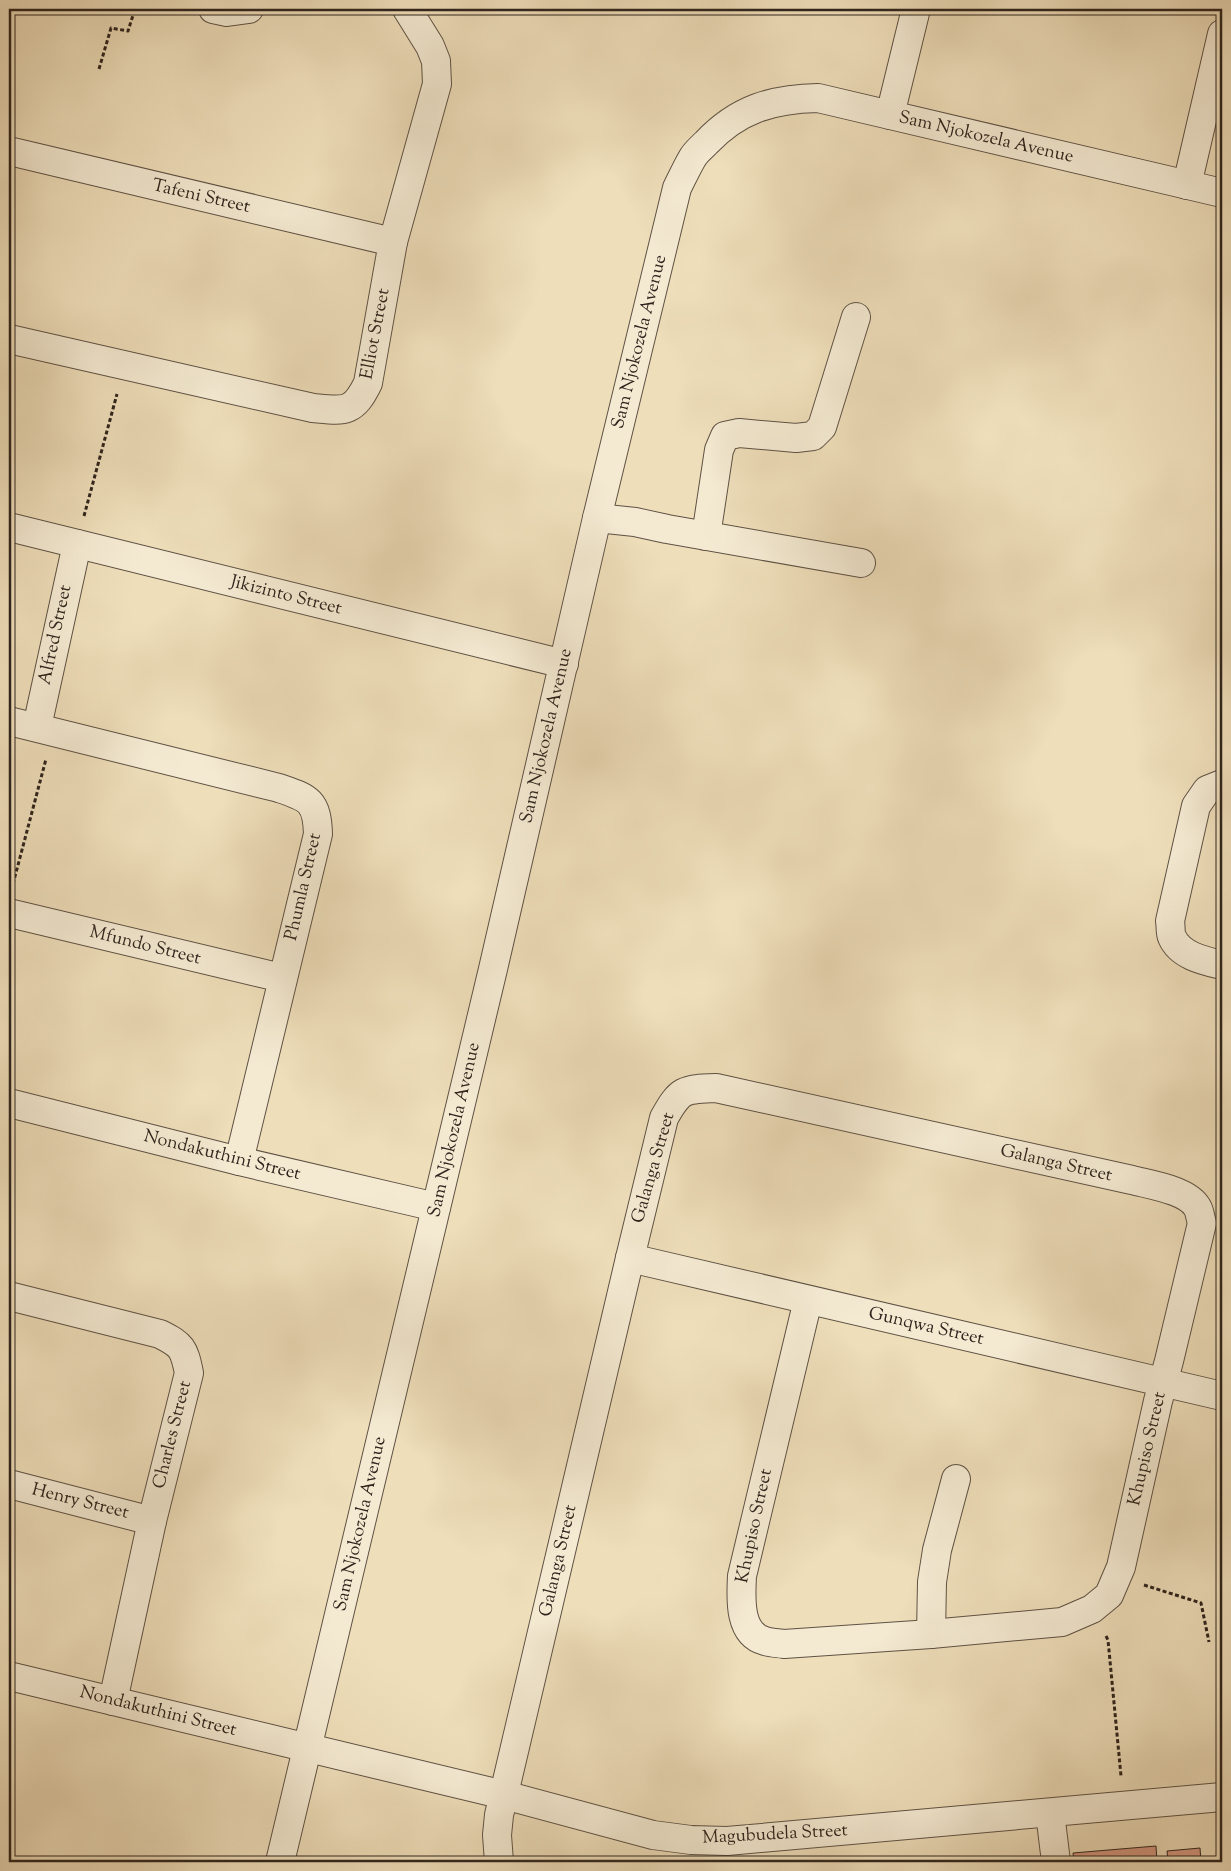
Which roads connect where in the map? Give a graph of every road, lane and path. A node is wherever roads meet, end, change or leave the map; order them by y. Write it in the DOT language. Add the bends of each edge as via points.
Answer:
graph roads {
  1 [pos="135,9"];
  2 [pos="213,9"];
  3 [pos="249,9"];
  4 [pos="408,9"];
  5 [pos="916,9"];
  6 [pos="1222,34"];
  7 [pos="100,69"];
  8 [pos="890,115"];
  9 [pos="9,151"];
  10 [pos="1187,185"];
  11 [pos="1222,194"];
  12 [pos="393,242"];
  13 [pos="856,317"];
  14 [pos="9,339"];
  15 [pos="125,364"];
  16 [pos="597,518"];
  17 [pos="9,527"];
  18 [pos="706,536"];
  19 [pos="76,544"];
  20 [pos="861,563"];
  21 [pos="564,664"];
  22 [pos="9,721"];
  23 [pos="45,729"];
  24 [pos="1222,784"];
  25 [pos="10,903"];
  26 [pos="1222,965"];
  27 [pos="282,978"];
  28 [pos="9,1103"];
  29 [pos="239,1161"];
  30 [pos="436,1206"];
  31 [pos="630,1258"];
  32 [pos="9,1296"];
  33 [pos="808,1300"];
  34 [pos="1163,1382"];
  35 [pos="1222,1396"];
  36 [pos="956,1479"];
  37 [pos="9,1484"];
  38 [pos="152,1521"];
  39 [pos="1117,1577"];
  40 [pos="1092,1609"];
  41 [pos="931,1634"];
  42 [pos="1209,1642"];
  43 [pos="9,1676"];
  44 [pos="113,1701"];
  45 [pos="307,1749"];
  46 [pos="504,1794"];
  47 [pos="1222,1797"];
  48 [pos="1124,1806"];
  49 [pos="1050,1813"];
  50 [pos="280,1862"];
  51 [pos="500,1862"];
  52 [pos="1056,1862"];
  1 -- 7 [label="path" via="128,31 111,28"];
  2 -- 3 [label="street" via="226,12"];
  4 -- 12 [label="street, Elliot Street" via="436,61 437,84"];
  5 -- 8 [label="street"];
  6 -- 10 [label="street"];
  8 -- 10 [label="street, Sam Njokozela Avenue"];
  8 -- 16 [label="street, Sam Njokozela Avenue" via="818,98 767,104 750,110 719,129 694,156 677,188"];
  9 -- 12 [label="street, Tafeni Street"];
  10 -- 11 [label="street, Sam Njokozela Avenue"];
  12 -- 15 [label="street, Elliot Street" via="368,383 360,400 349,408 313,408"];
  13 -- 18 [label="street" via="822,427 813,436 796,438 739,433 725,436 719,450"];
  14 -- 15 [label="street, Elliot Street"];
  15 -- 19 [label="path"];
  16 -- 18 [label="street"];
  16 -- 21 [label="street, Sam Njokozela Avenue"];
  17 -- 19 [label="street, Jikizinto Street"];
  18 -- 20 [label="street"];
  19 -- 21 [label="street, Jikizinto Street"];
  19 -- 23 [label="street, Alfred Street"];
  21 -- 30 [label="street, Sam Njokozela Avenue"];
  22 -- 23 [label="street, Phumla Street"];
  23 -- 25 [label="path"];
  23 -- 27 [label="street, Phumla Street" via="305,797 313,806 318,820 318,834"];
  24 -- 26 [label="street" via="1208,790 1196,806 1170,921 1172,937 1182,949 1199,959"];
  25 -- 27 [label="street, Mfundo Street"];
  27 -- 29 [label="street, Phumla Street"];
  28 -- 29 [label="street, Nondakuthini Street"];
  29 -- 30 [label="street, Nondakuthini Street"];
  30 -- 45 [label="street, Sam Njokozela Avenue"];
  31 -- 33 [label="street, Gunqwa Street"];
  31 -- 34 [label="street, Galanga Street" via="664,1118 674,1099 688,1090 700,1088 716,1088 1132,1180 1188,1197 1198,1208 1202,1223"];
  31 -- 46 [label="street, Galanga Street"];
  32 -- 38 [label="street, Charles Street" via="160,1334 176,1342 186,1354 189,1373"];
  33 -- 34 [label="street, Gunqwa Street"];
  33 -- 41 [label="street, Khupiso Street" via="742,1576 744,1621 763,1641 784,1644"];
  34 -- 35 [label="street, Gunqwa Street"];
  34 -- 39 [label="street, Khupiso Street" via="1122,1567"];
  36 -- 41 [label="street" via="937,1550 932,1582"];
  37 -- 38 [label="street, Henry Street"];
  38 -- 44 [label="street, Charles Street"];
  39 -- 40 [label="street, Khupiso Street" via="1109,1595"];
  39 -- 42 [label="path" via="1201,1603"];
  40 -- 41 [label="street, Khupiso Street" via="1062,1622"];
  40 -- 48 [label="path" via="1108,1640"];
  43 -- 44 [label="street, Nondakuthini Street"];
  44 -- 45 [label="street, Nondakuthini Street"];
  45 -- 46 [label="street, Magubudela Street"];
  45 -- 50 [label="street, Sam Njokozela Avenue"];
  46 -- 49 [label="street, Magubudela Street" via="653,1835 691,1840 727,1841"];
  46 -- 51 [label="street, Galanga Street" via="497,1835"];
  47 -- 48 [label="street, Magubudela Street"];
  48 -- 49 [label="street, Magubudela Street"];
  49 -- 52 [label="street"];
}
